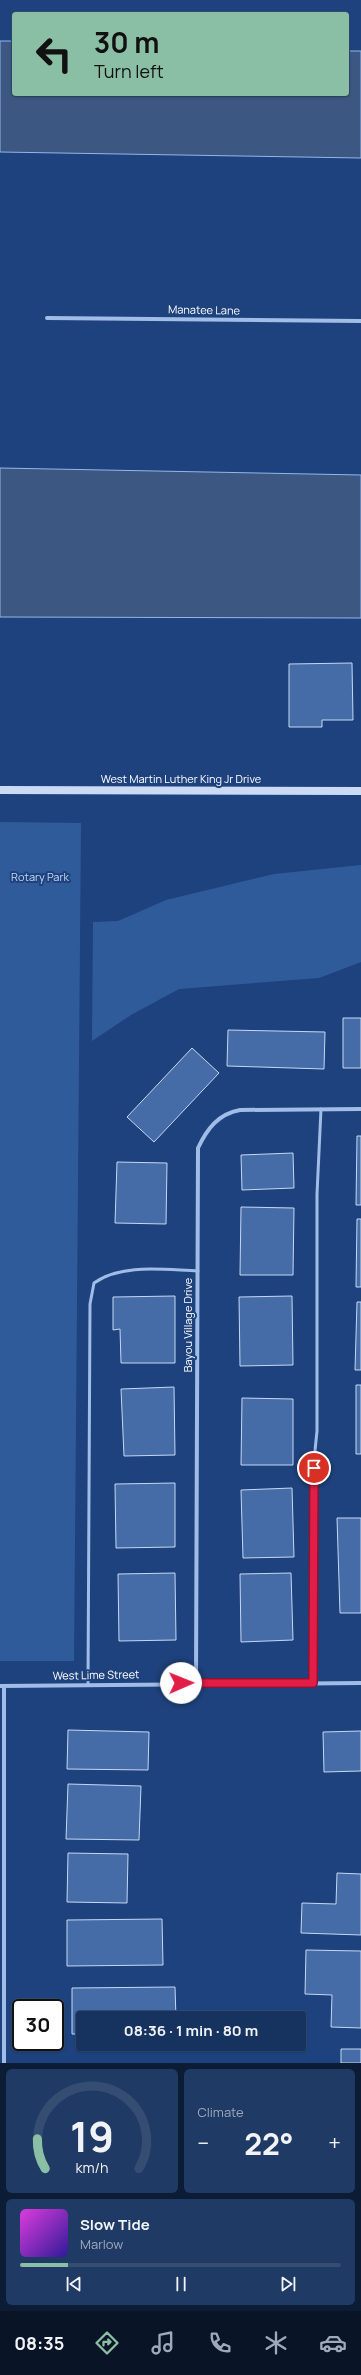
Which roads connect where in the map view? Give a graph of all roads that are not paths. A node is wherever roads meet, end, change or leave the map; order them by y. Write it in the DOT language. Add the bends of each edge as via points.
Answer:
graph roads {
  1 [pos="47,318"];
  2 [pos="361,321"];
  3 [pos="0,790"];
  4 [pos="361,791"];
  5 [pos="321,1109"];
  6 [pos="361,1109"];
  7 [pos="198,1271"];
  8 [pos="196,1683"];
  9 [pos="313,1683"];
  10 [pos="361,1683"];
  11 [pos="88,1684"];
  12 [pos="2,1686"];
  13 [pos="4,2063"];
  1 -- 2 [label="street, Manatee Lane"];
  3 -- 4 [label="street, West Martin Luther King Jr Drive"];
  5 -- 6 [label="street, Bayou Village Drive"];
  5 -- 7 [label="street, Bayou Village Drive" via="240,1110 231,1112 211,1125 198,1148"];
  5 -- 9 [label="lane" via="317,1194 317,1431 312,1480"];
  7 -- 8 [label="street, Bayou Village Drive"];
  7 -- 11 [label="lane" via="124,1271 104,1276 94,1283 90,1304"];
  8 -- 9 [label="street, West Lime Street"];
  8 -- 11 [label="street, West Lime Street"];
  9 -- 10 [label="street, West Lime Street"];
  11 -- 12 [label="street, West Lime Street"];
  12 -- 13 [label="street"];
}
